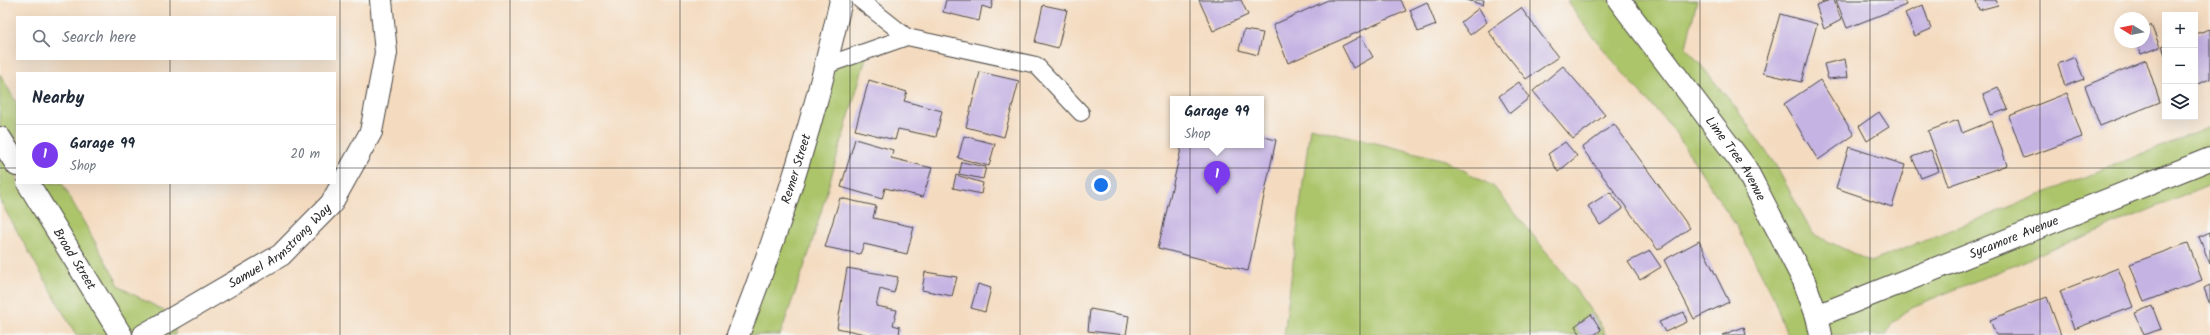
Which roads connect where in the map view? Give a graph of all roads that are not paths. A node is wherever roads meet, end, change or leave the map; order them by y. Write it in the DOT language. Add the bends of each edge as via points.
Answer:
graph roads {
  1 [pos="381,0"];
  2 [pos="841,0"];
  3 [pos="860,0"];
  4 [pos="1622,1"];
  5 [pos="907,37"];
  6 [pos="827,65"];
  7 [pos="1081,113"];
  8 [pos="0,138"];
  9 [pos="2210,159"];
  10 [pos="16,164"];
  11 [pos="29,184"];
  12 [pos="1819,325"];
  13 [pos="121,335"];
  14 [pos="144,335"];
  15 [pos="738,335"];
  1 -- 14 [label="street, Samuel Armstrong Way" via="386,53 371,132 331,204 281,255"];
  2 -- 6 [label="street, Remer Street"];
  3 -- 5 [label="lane"];
  4 -- 12 [label="street, Lime Tree Avenue" via="1745,168 1804,281"];
  5 -- 6 [label="lane"];
  5 -- 7 [label="lane" via="1036,65"];
  6 -- 15 [label="street, Remer Street" via="802,153"];
  8 -- 10 [label="street"];
  9 -- 12 [label="street, Sycamore Avenue"];
  11 -- 13 [label="street, Broad Street"];
}
